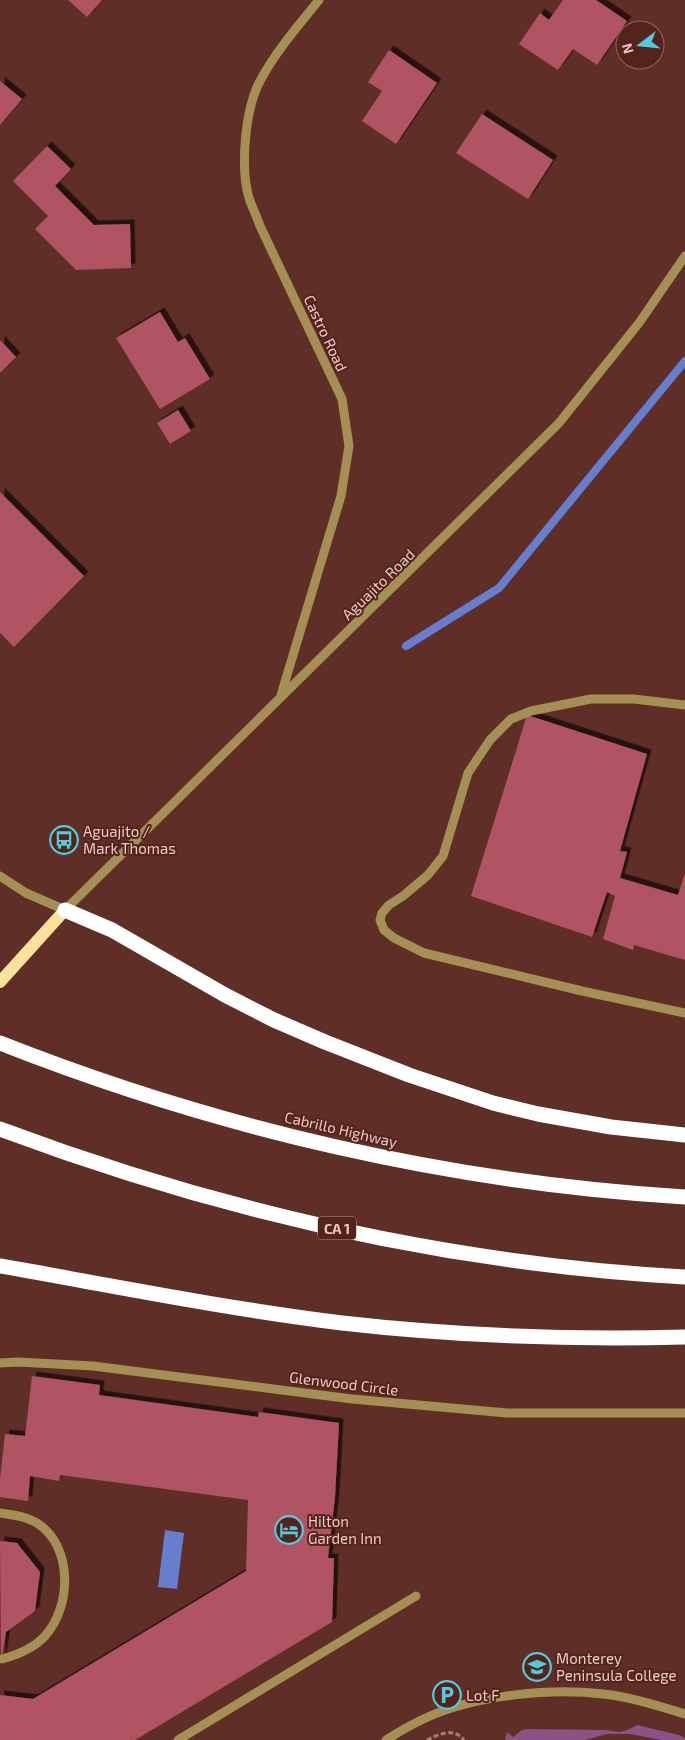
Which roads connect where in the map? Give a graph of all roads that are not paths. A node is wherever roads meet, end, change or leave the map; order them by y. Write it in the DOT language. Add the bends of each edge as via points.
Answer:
graph roads {
  1 [pos="319,0"];
  2 [pos="685,256"];
  3 [pos="281,697"];
  4 [pos="685,705"];
  5 [pos="0,876"];
  6 [pos="65,910"];
  7 [pos="0,982"];
  8 [pos="685,1013"];
  9 [pos="0,1043"];
  10 [pos="0,1129"];
  11 [pos="685,1135"];
  12 [pos="685,1198"];
  13 [pos="0,1266"];
  14 [pos="685,1277"];
  15 [pos="685,1337"];
  16 [pos="0,1363"];
  17 [pos="685,1412"];
  18 [pos="0,1513"];
  19 [pos="416,1596"];
  20 [pos="2,1659"];
  21 [pos="685,1714"];
  22 [pos="178,1740"];
  23 [pos="386,1740"];
  1 -- 3 [label="street, Castro Road" via="278,52 259,83 250,114 245,152 249,197 342,399 349,446 341,496"];
  2 -- 3 [label="street, Aguajito Road" via="639,323 559,423"];
  3 -- 6 [label="street, Aguajito Road"];
  4 -- 8 [label="street" via="634,699 591,699 511,719 490,740 468,773 443,856 428,876 382,913 380,920 384,930 394,938 424,953"];
  5 -- 6 [label="street" via="26,893"];
  6 -- 7 [label="main road"];
  6 -- 11 [label="highway" via="112,930 274,1020 409,1075 538,1114 611,1127"];
  9 -- 12 [label="highway, Cabrillo Highway" via="188,1108 338,1147 502,1178"];
  10 -- 14 [label="highway, CA 1" via="182,1190 334,1228 508,1259"];
  13 -- 15 [label="highway" via="250,1310 376,1326 514,1337"];
  16 -- 17 [label="street, Glenwood Circle" via="94,1366 352,1399 507,1413"];
  18 -- 20 [label="street" via="19,1516 37,1524 51,1537 61,1554 65,1578 56,1620 45,1637 14,1656"];
  19 -- 22 [label="street"];
  21 -- 23 [label="street" via="651,1703 604,1694 557,1691 472,1703 431,1716"];
}
